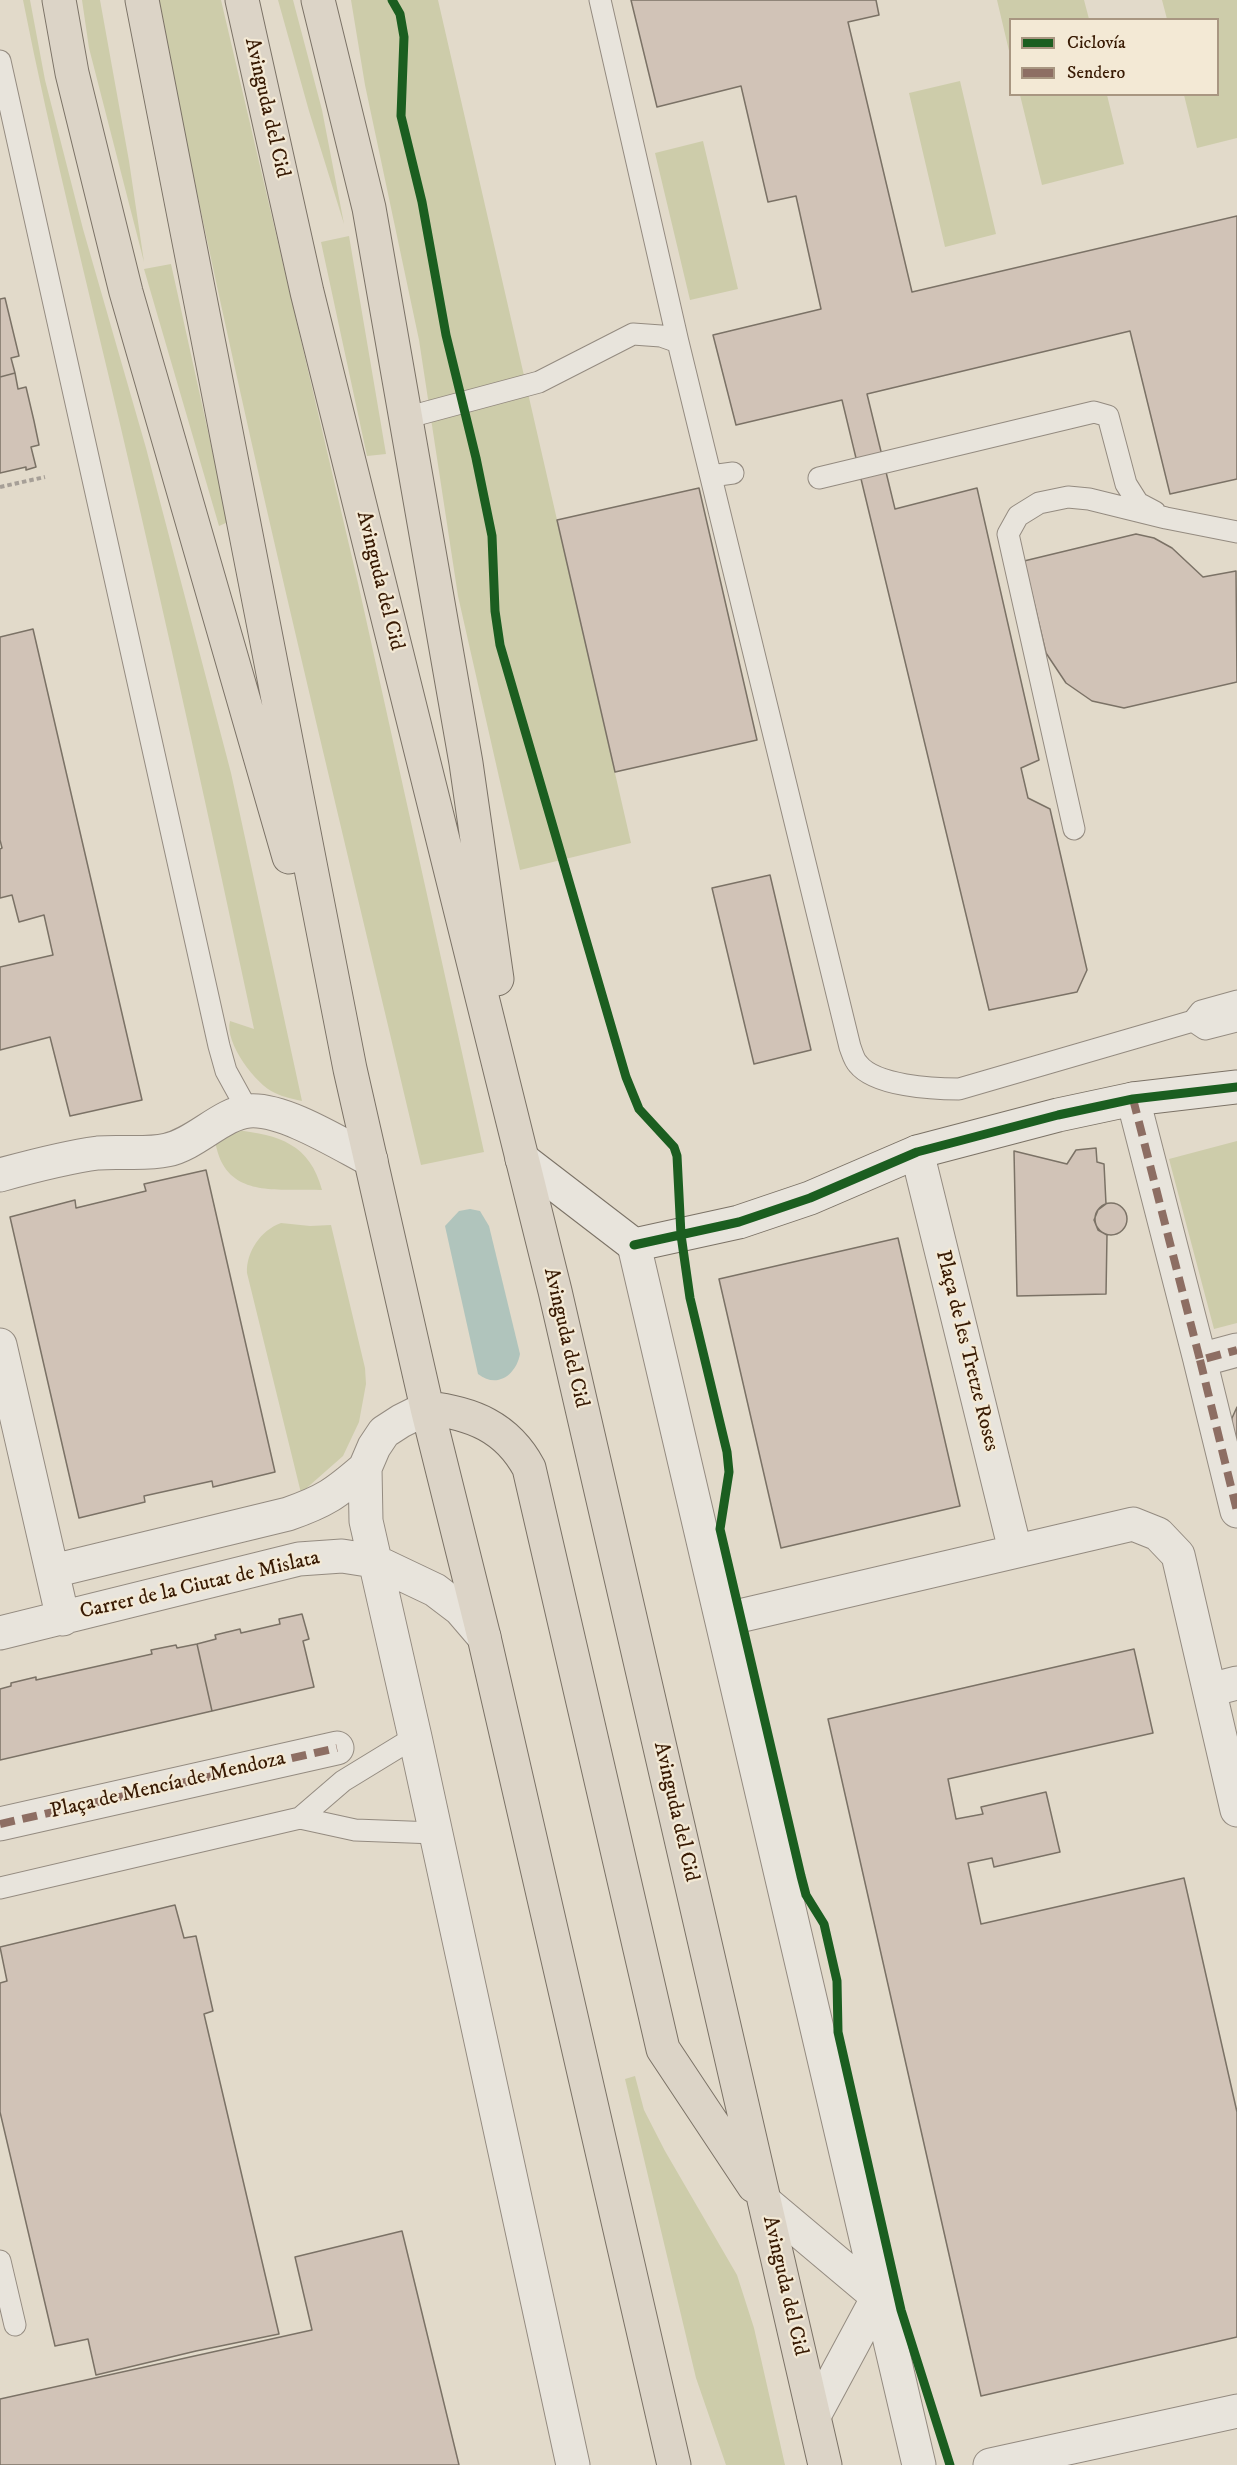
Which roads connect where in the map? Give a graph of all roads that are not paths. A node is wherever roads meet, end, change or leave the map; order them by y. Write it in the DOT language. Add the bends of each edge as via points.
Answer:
graph roads {
  1 [pos="58,0"];
  2 [pos="142,0"];
  3 [pos="242,0"];
  4 [pos="318,0"];
  5 [pos="600,0"];
  6 [pos="0,61"];
  7 [pos="678,342"];
  8 [pos="405,418"];
  9 [pos="1121,464"];
  10 [pos="733,473"];
  11 [pos="711,476"];
  12 [pos="819,478"];
  13 [pos="1089,499"];
  14 [pos="1166,518"];
  15 [pos="1237,532"];
  16 [pos="1074,829"];
  17 [pos="1237,1001"];
  18 [pos="1237,1021"];
  19 [pos="1193,1022"];
  20 [pos="350,1069"];
  21 [pos="1237,1087"];
  22 [pos="1133,1099"];
  23 [pos="248,1111"];
  24 [pos="917,1152"];
  25 [pos="522,1159"];
  26 [pos="371,1160"];
  27 [pos="0,1175"];
  28 [pos="634,1245"];
  29 [pos="0,1345"];
  30 [pos="1237,1350"];
  31 [pos="1200,1360"];
  32 [pos="427,1408"];
  33 [pos="364,1468"];
  34 [pos="1237,1511"];
  35 [pos="1015,1550"];
  36 [pos="374,1561"];
  37 [pos="53,1571"];
  38 [pos="63,1618"];
  39 [pos="722,1620"];
  40 [pos="0,1633"];
  41 [pos="484,1637"];
  42 [pos="1224,1687"];
  43 [pos="415,1737"];
  44 [pos="337,1748"];
  45 [pos="1237,1810"];
  46 [pos="300,1818"];
  47 [pos="0,1824"];
  48 [pos="435,1833"];
  49 [pos="0,1888"];
  50 [pos="765,2202"];
  51 [pos="0,2260"];
  52 [pos="878,2297"];
  53 [pos="15,2325"];
  54 [pos="1237,2411"];
  55 [pos="814,2416"];
  56 [pos="573,2465"];
  57 [pos="674,2465"];
  58 [pos="825,2465"];
  59 [pos="919,2465"];
  60 [pos="990,2465"];
  1 -- 20 [label="main road" via="126,292"];
  2 -- 20 [label="main road"];
  3 -- 25 [label="main road, Avinguda del Cid" via="307,292"];
  4 -- 8 [label="main road, Avinguda del Cid" via="369,208"];
  5 -- 7 [label="lane"];
  6 -- 23 [label="lane" via="219,1046 226,1071"];
  7 -- 8 [label="lane" via="633,334 538,382"];
  7 -- 11 [label="lane"];
  8 -- 25 [label="main road, Avinguda del Cid" via="466,763"];
  9 -- 12 [label="lane" via="1108,416 1094,412"];
  9 -- 13 [label="lane" via="1115,483 1106,494"];
  9 -- 14 [label="lane" via="1126,484 1138,503"];
  10 -- 11 [label="lane"];
  11 -- 19 [label="lane" via="857,1064 884,1080 959,1089"];
  13 -- 14 [label="lane"];
  13 -- 16 [label="lane" via="1068,497 1039,503 1018,516 1008,534"];
  14 -- 15 [label="lane"];
  17 -- 19 [label="lane" via="1201,1011"];
  18 -- 19 [label="lane" via="1205,1029"];
  20 -- 26 [label="main road"];
  21 -- 22 [label="street"];
  22 -- 24 [label="street"];
  22 -- 31 [label="street"];
  23 -- 26 [label="street" via="272,1114 308,1127"];
  23 -- 27 [label="street" via="216,1124 185,1145 167,1150 98,1154"];
  24 -- 28 [label="street" via="810,1198 739,1222"];
  24 -- 35 [label="street, Plaça de les Tretze Roses"];
  25 -- 28 [label="street"];
  25 -- 50 [label="main road, Avinguda del Cid"];
  26 -- 32 [label="main road"];
  28 -- 39 [label="street"];
  29 -- 37 [label="street"];
  30 -- 31 [label="street"];
  31 -- 34 [label="street"];
  32 -- 33 [label="street" via="384,1432"];
  32 -- 41 [label="main road"];
  32 -- 50 [label="main road" via="456,1411 491,1427 520,1452 529,1468 663,2049"];
  33 -- 36 [label="street" via="366,1521"];
  33 -- 37 [label="street" via="335,1494 306,1508"];
  35 -- 39 [label="street"];
  35 -- 42 [label="street" via="1133,1524 1158,1534 1178,1555 1194,1622"];
  36 -- 38 [label="street, Carrer de la Ciutat de Mislata" via="342,1556 298,1559"];
  36 -- 41 [label="street, Carrer de la Ciutat de Mislata" via="435,1590 460,1609"];
  36 -- 43 [label="street"];
  37 -- 38 [label="street"];
  38 -- 40 [label="street, Carrer de la Ciutat de Mislata"];
  39 -- 52 [label="street"];
  41 -- 57 [label="main road"];
  42 -- 45 [label="street"];
  43 -- 46 [label="lane" via="343,1781"];
  43 -- 48 [label="street"];
  44 -- 47 [label="street, Plaça de Mencía de Mendoza"];
  46 -- 48 [label="lane" via="355,1830"];
  46 -- 49 [label="lane"];
  48 -- 56 [label="street"];
  50 -- 52 [label="street"];
  50 -- 55 [label="main road, Avinguda del Cid"];
  51 -- 53 [label="lane"];
  52 -- 55 [label="street"];
  52 -- 59 [label="street"];
  54 -- 60 [label="street"];
  55 -- 58 [label="main road, Avinguda del Cid"];
}
